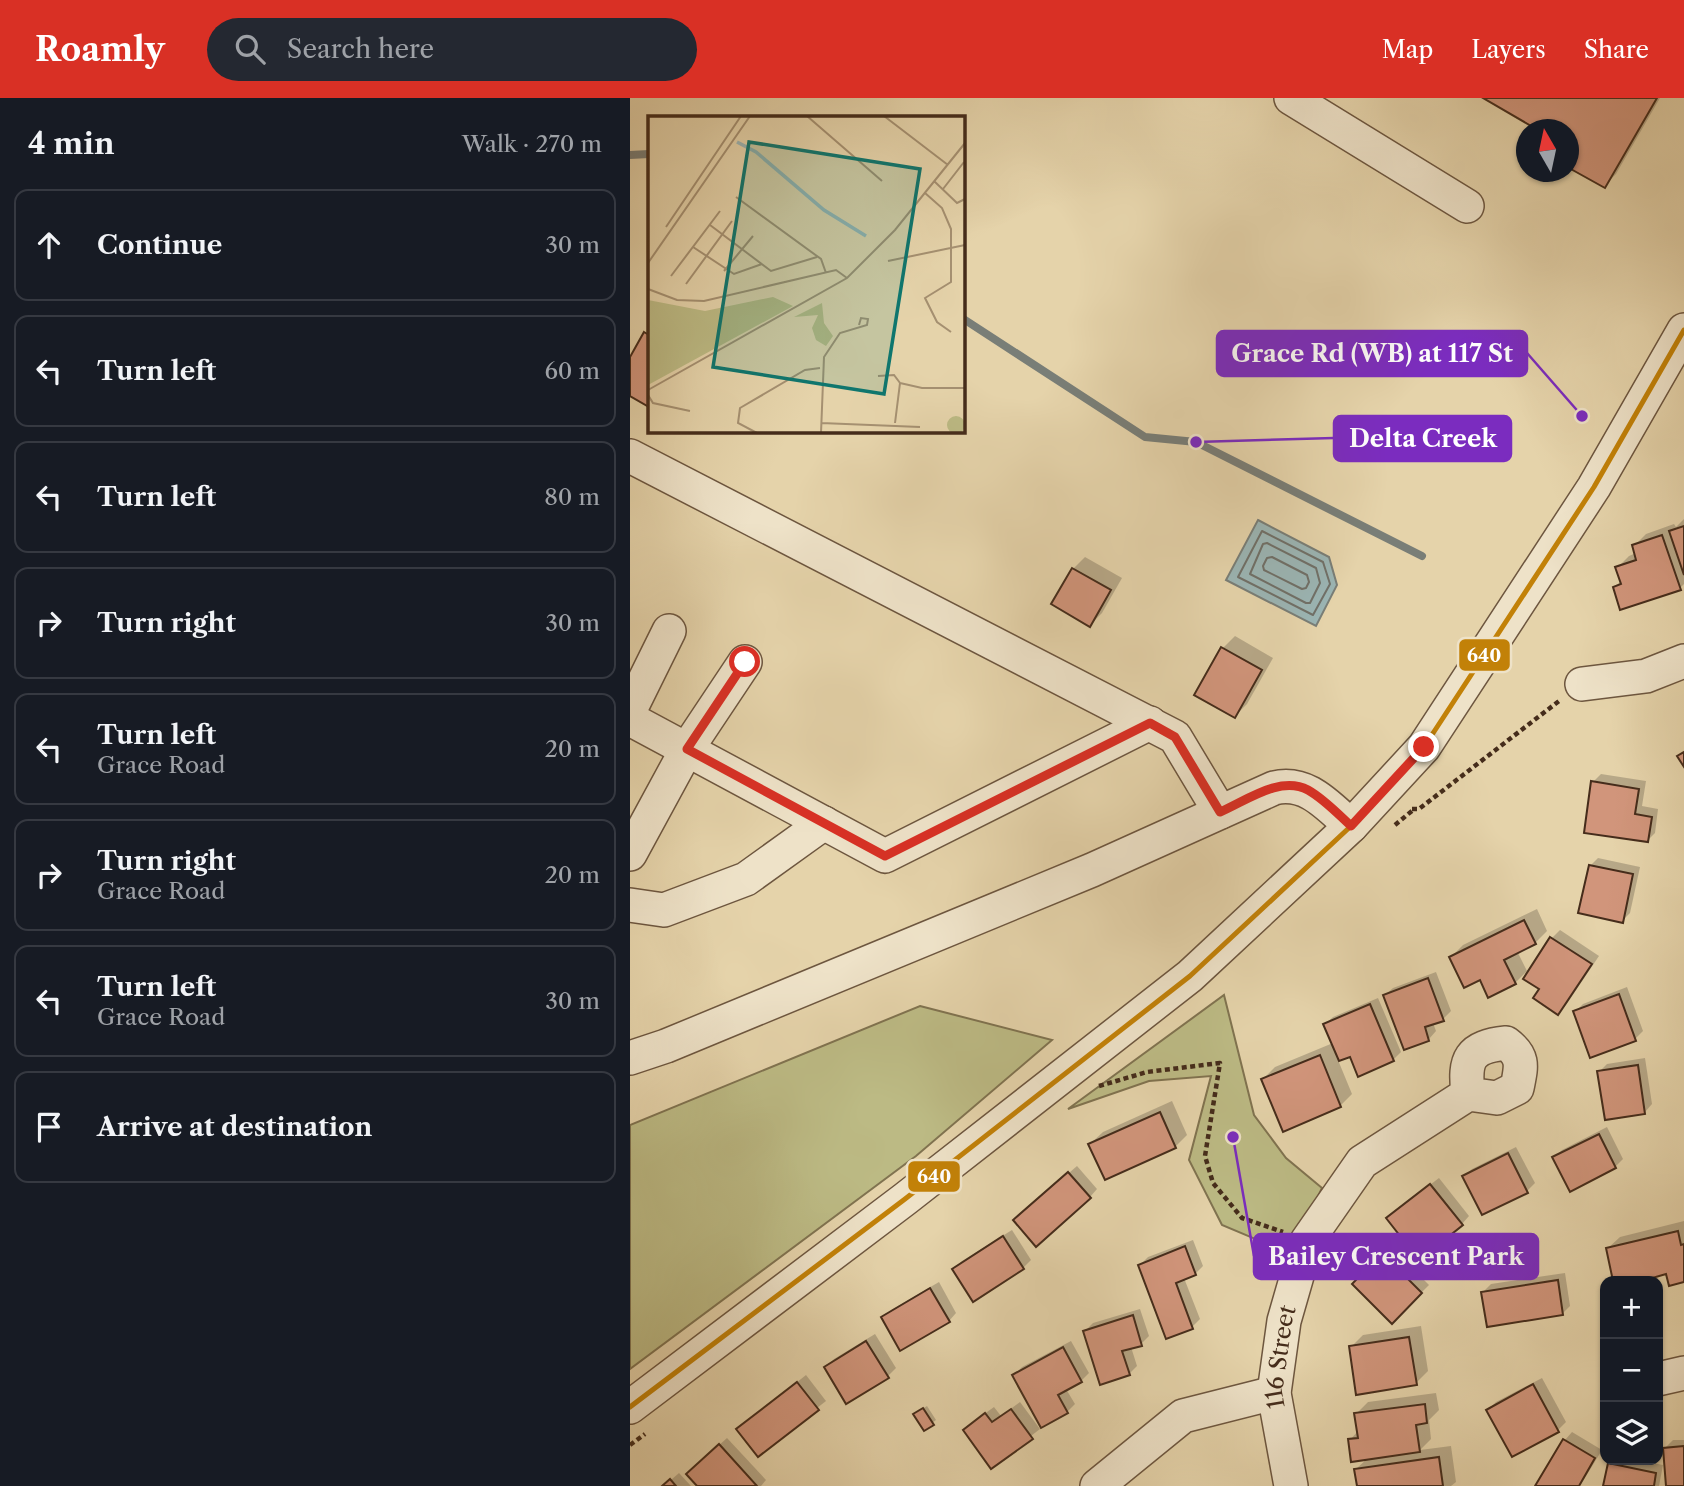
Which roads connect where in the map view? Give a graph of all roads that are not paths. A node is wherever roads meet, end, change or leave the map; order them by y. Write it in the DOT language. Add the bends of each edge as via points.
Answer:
graph roads {
  1 [pos="1291,98"];
  2 [pos="1467,206"];
  3 [pos="1684,330"];
  4 [pos="630,456"];
  5 [pos="669,631"];
  6 [pos="745,662"];
  7 [pos="1684,662"];
  8 [pos="1582,684"];
  9 [pos="630,710"];
  10 [pos="630,719"];
  11 [pos="1150,723"];
  12 [pos="687,749"];
  13 [pos="1220,812"];
  14 [pos="824,823"];
  15 [pos="1351,826"];
  16 [pos="630,853"];
  17 [pos="630,905"];
  18 [pos="630,1058"];
  19 [pos="1468,1094"];
  20 [pos="1684,1374"];
  21 [pos="1663,1378"];
  22 [pos="1274,1393"];
  23 [pos="630,1407"];
  24 [pos="1097,1486"];
  25 [pos="1291,1486"];
  1 -- 2 [label="street"];
  3 -- 15 [label="street" via="1594,487 1424,747"];
  4 -- 11 [label="street"];
  5 -- 9 [label="street"];
  6 -- 12 [label="street"];
  7 -- 8 [label="street" via="1646,676"];
  10 -- 12 [label="street"];
  11 -- 13 [label="street" via="1175,737"];
  11 -- 14 [label="street" via="885,856"];
  12 -- 14 [label="street"];
  12 -- 16 [label="street"];
  13 -- 15 [label="street" via="1287,785 1309,790"];
  13 -- 18 [label="street" via="1092,870"];
  14 -- 17 [label="street" via="746,879 664,910"];
  15 -- 23 [label="street" via="1190,976"];
  19 -- 22 [label="street, 116 Street" via="1362,1162 1307,1241 1284,1321"];
  20 -- 21 [label="street"];
  22 -- 24 [label="street" via="1183,1416"];
  22 -- 25 [label="street, 116 Street"];
}
